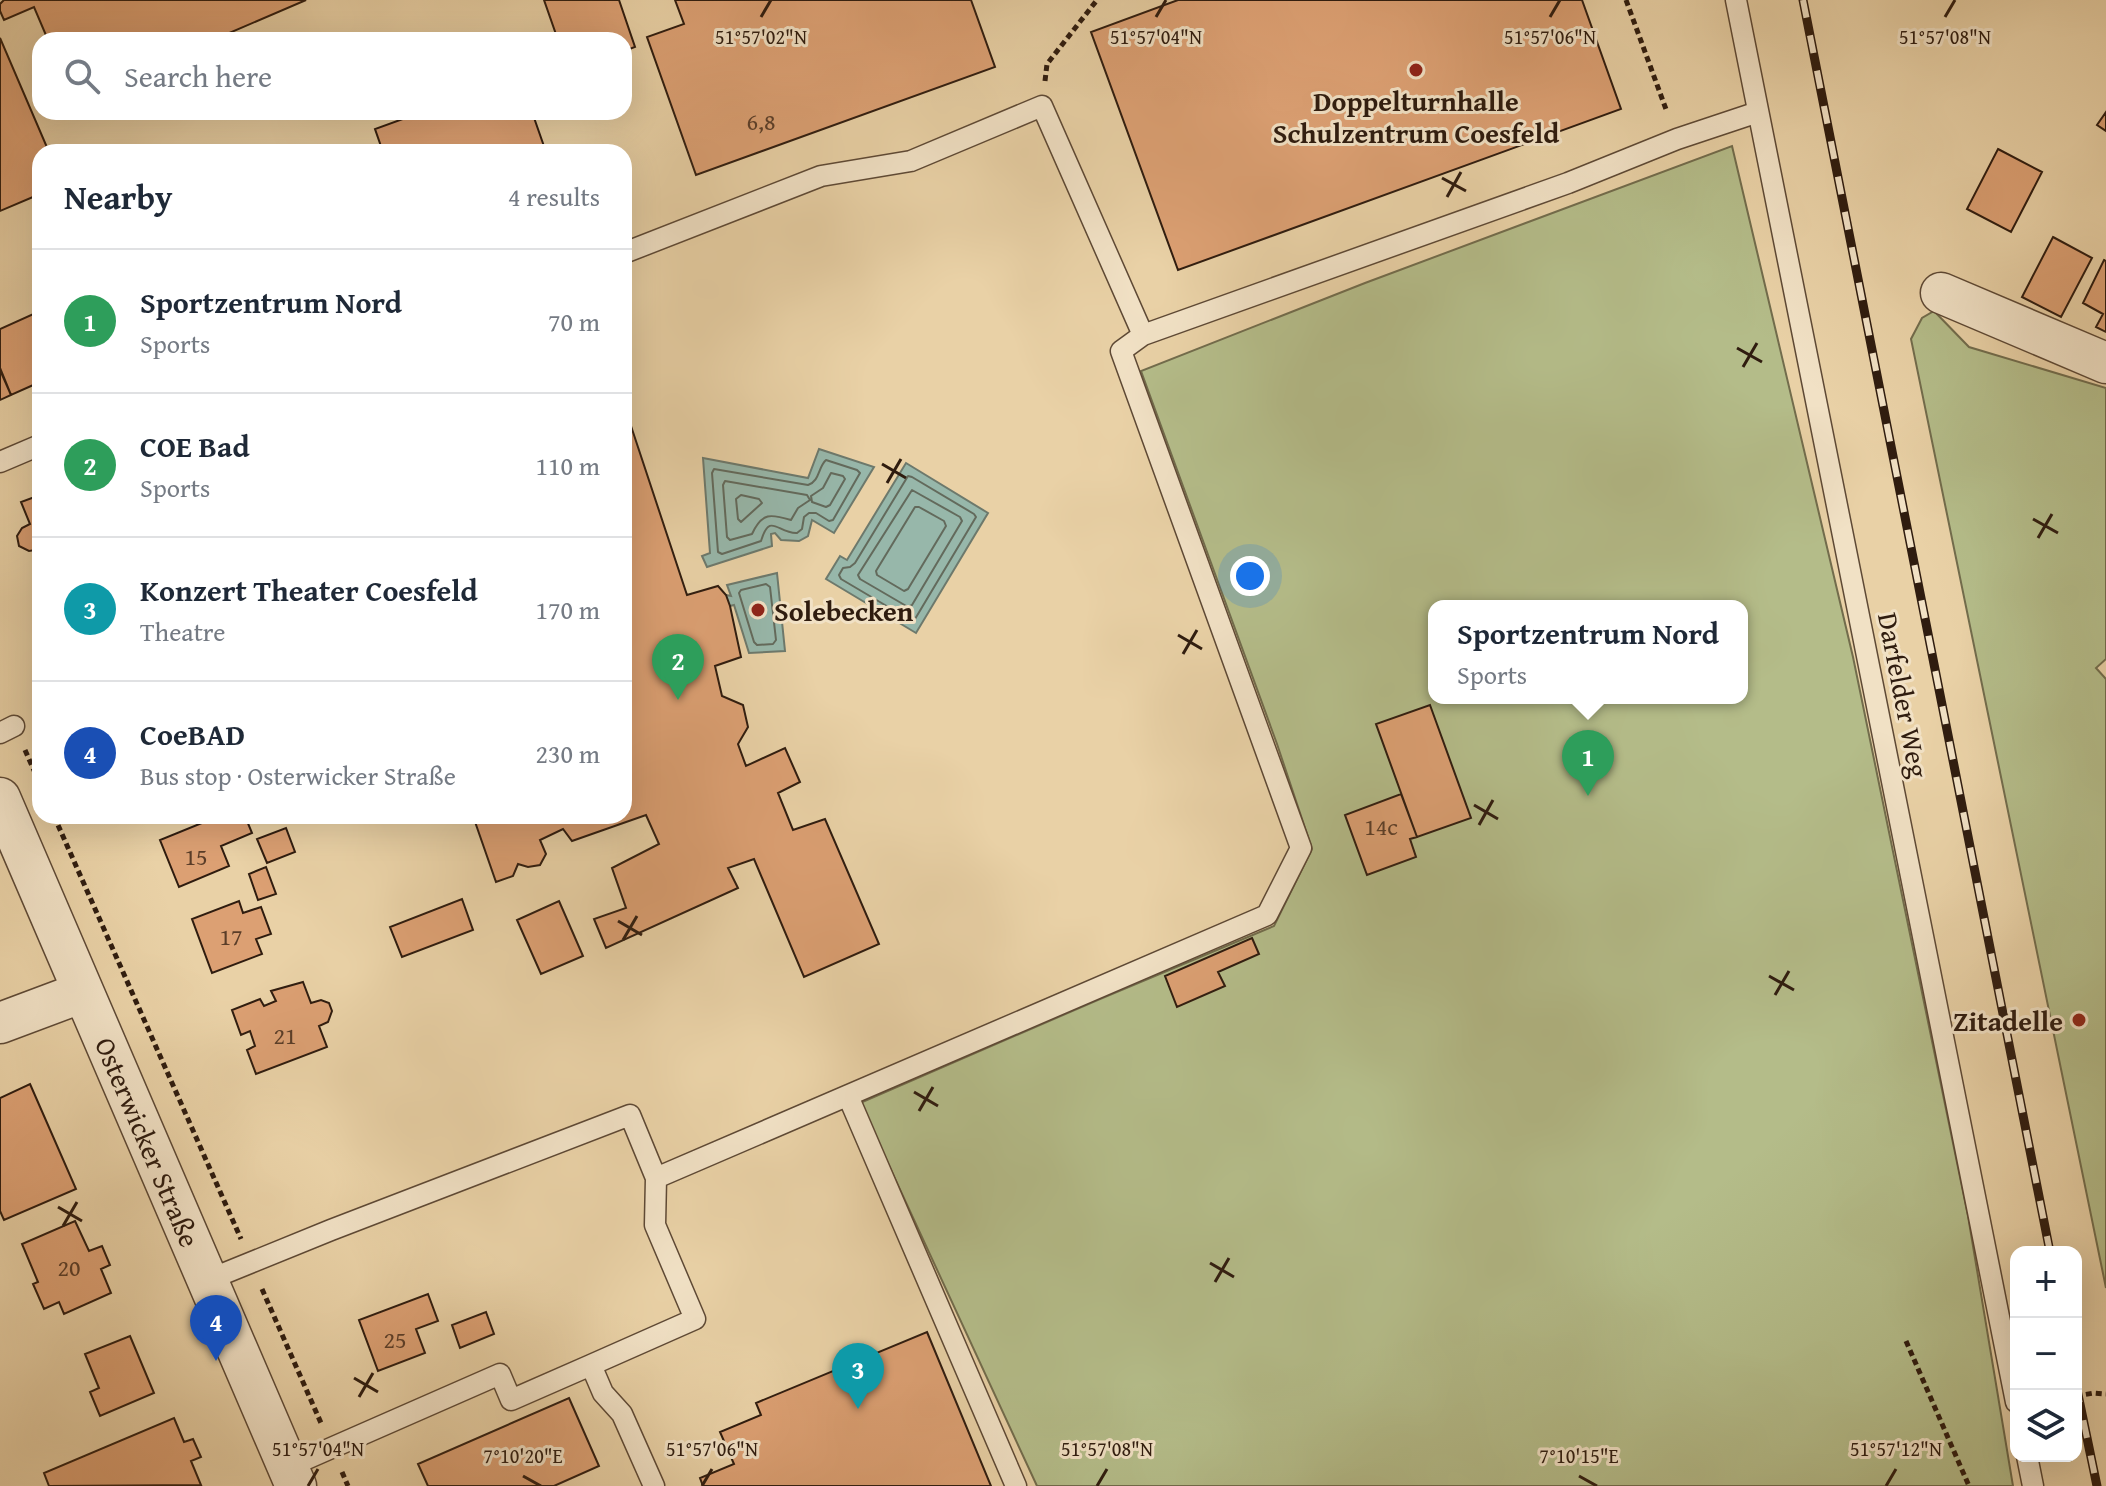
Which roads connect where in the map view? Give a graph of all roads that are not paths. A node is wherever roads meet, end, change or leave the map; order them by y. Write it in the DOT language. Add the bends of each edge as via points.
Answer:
graph roads {
  1 [pos="1736,0"];
  2 [pos="1758,112"];
  3 [pos="632,250"];
  4 [pos="1941,293"];
  5 [pos="1143,335"];
  6 [pos="2106,363"];
  7 [pos="32,448"];
  8 [pos="0,462"];
  9 [pos="0,798"];
  10 [pos="83,992"];
  11 [pos="0,1023"];
  12 [pos="848,1096"];
  13 [pos="656,1178"];
  14 [pos="208,1280"];
  15 [pos="591,1365"];
  16 [pos="2014,1390"];
  17 [pos="2028,1462"];
  18 [pos="292,1477"];
  19 [pos="654,1486"];
  20 [pos="1016,1486"];
  21 [pos="2033,1486"];
  1 -- 2 [label="lane, Darfelder Weg"];
  2 -- 5 [label="lane"];
  2 -- 16 [label="lane, Darfelder Weg"];
  3 -- 5 [label="lane" via="821,176 911,161 1042,106"];
  4 -- 6 [label="street"];
  5 -- 12 [label="lane" via="1121,351 1301,848 1267,915"];
  7 -- 8 [label="lane"];
  9 -- 10 [label="street, Osterwicker Straße"];
  10 -- 11 [label="street"];
  10 -- 14 [label="street, Osterwicker Straße"];
  12 -- 13 [label="lane"];
  12 -- 20 [label="lane"];
  13 -- 14 [label="lane" via="630,1115"];
  13 -- 15 [label="lane" via="655,1225 695,1319"];
  14 -- 18 [label="street, Osterwicker Straße"];
  15 -- 18 [label="lane" via="511,1400 500,1374 332,1447"];
  15 -- 19 [label="lane" via="603,1393 622,1414"];
  17 -- 21 [label="lane"];
}
